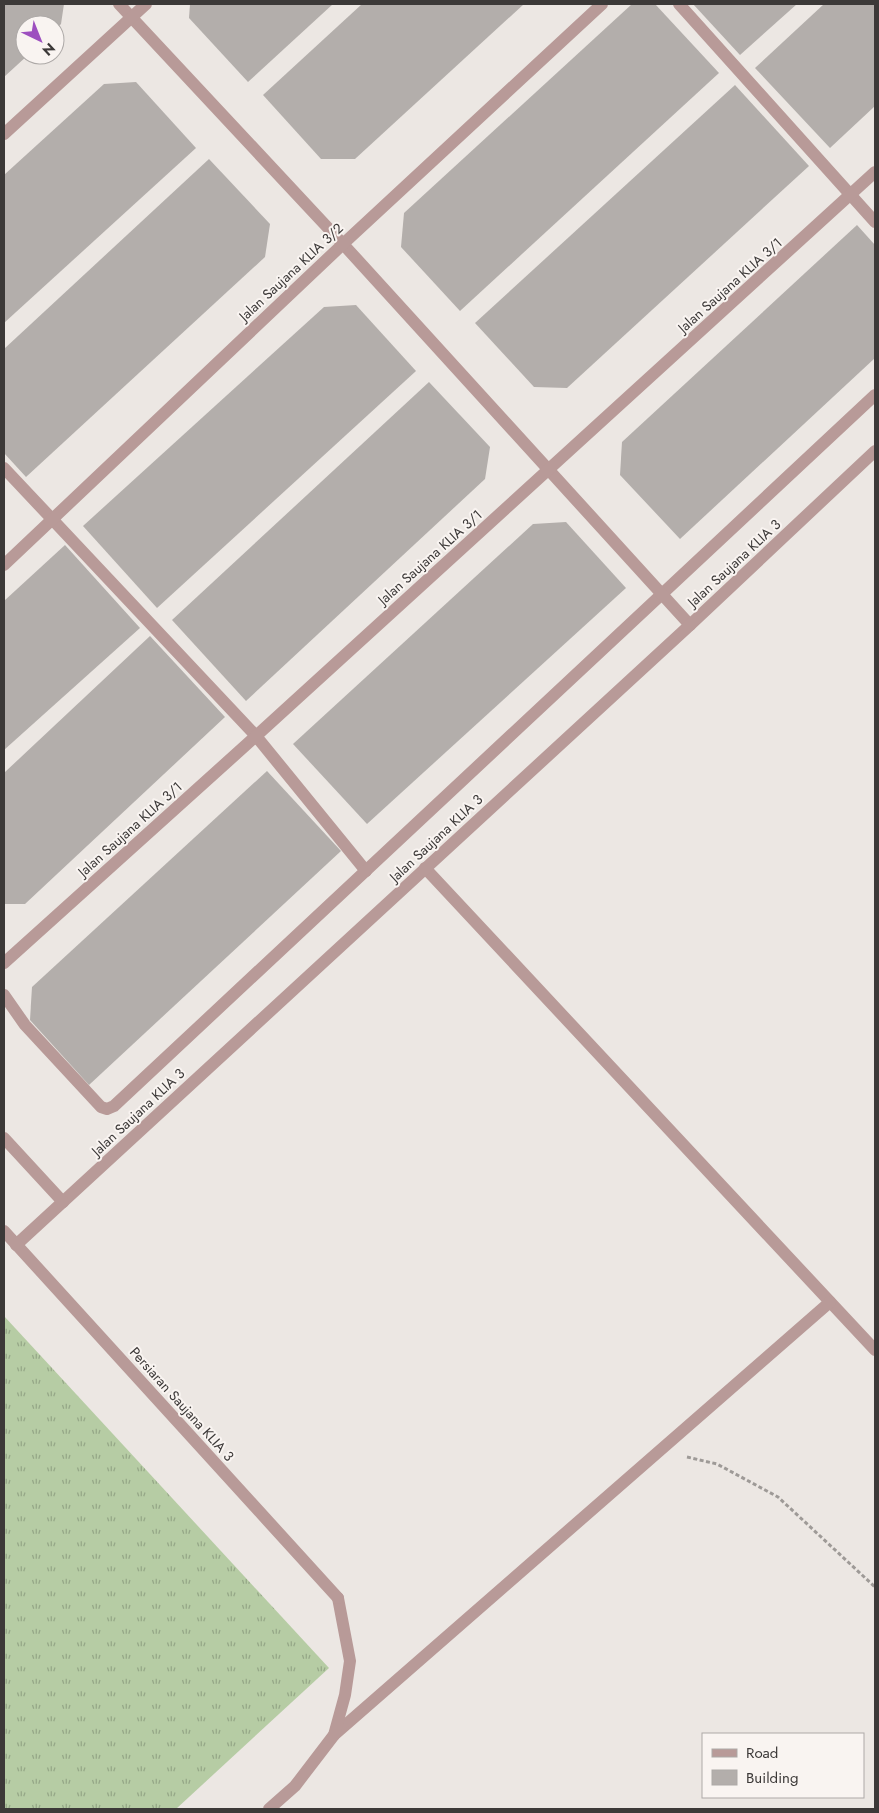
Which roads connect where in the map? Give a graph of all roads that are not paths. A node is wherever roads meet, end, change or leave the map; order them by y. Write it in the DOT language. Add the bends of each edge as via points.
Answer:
graph roads {
  1 [pos="119,4"];
  2 [pos="146,4"];
  3 [pos="602,4"];
  4 [pos="679,4"];
  5 [pos="131,17"];
  6 [pos="4,134"];
  7 [pos="875,172"];
  8 [pos="851,195"];
  9 [pos="875,222"];
  10 [pos="343,244"];
  11 [pos="875,395"];
  12 [pos="875,451"];
  13 [pos="4,468"];
  14 [pos="548,470"];
  15 [pos="52,519"];
  16 [pos="4,565"];
  17 [pos="662,595"];
  18 [pos="690,625"];
  19 [pos="256,736"];
  20 [pos="425,868"];
  21 [pos="366,871"];
  22 [pos="4,963"];
  23 [pos="4,995"];
  24 [pos="4,1138"];
  25 [pos="63,1202"];
  26 [pos="4,1231"];
  27 [pos="16,1244"];
  28 [pos="830,1302"];
  29 [pos="875,1350"];
  30 [pos="334,1734"];
  31 [pos="269,1809"];
  1 -- 5 [label="street"];
  2 -- 5 [label="street"];
  3 -- 10 [label="street, Jalan Saujana KLIA 3/2"];
  4 -- 8 [label="street"];
  5 -- 6 [label="street"];
  5 -- 10 [label="street"];
  7 -- 8 [label="street, Jalan Saujana KLIA 3/1"];
  8 -- 9 [label="street"];
  8 -- 14 [label="street, Jalan Saujana KLIA 3/1"];
  10 -- 14 [label="street"];
  10 -- 15 [label="street, Jalan Saujana KLIA 3/2"];
  11 -- 17 [label="street"];
  12 -- 18 [label="street, Jalan Saujana KLIA 3"];
  13 -- 15 [label="street"];
  14 -- 17 [label="street"];
  14 -- 19 [label="street, Jalan Saujana KLIA 3/1"];
  15 -- 16 [label="street, Jalan Saujana KLIA 3/2"];
  15 -- 19 [label="street"];
  17 -- 18 [label="street"];
  17 -- 21 [label="street"];
  18 -- 20 [label="street, Jalan Saujana KLIA 3"];
  19 -- 21 [label="street"];
  19 -- 22 [label="street, Jalan Saujana KLIA 3/1"];
  20 -- 25 [label="street, Jalan Saujana KLIA 3"];
  20 -- 28 [label="street"];
  21 -- 23 [label="street" via="114,1106 107,1109 101,1107 65,1070 25,1025"];
  24 -- 25 [label="street"];
  25 -- 27 [label="street, Jalan Saujana KLIA 3"];
  26 -- 27 [label="street, Persiaran Saujana KLIA 3"];
  27 -- 30 [label="street, Persiaran Saujana KLIA 3" via="338,1598 350,1661"];
  28 -- 29 [label="street"];
  28 -- 30 [label="street"];
  30 -- 31 [label="street" via="296,1786"];
}
